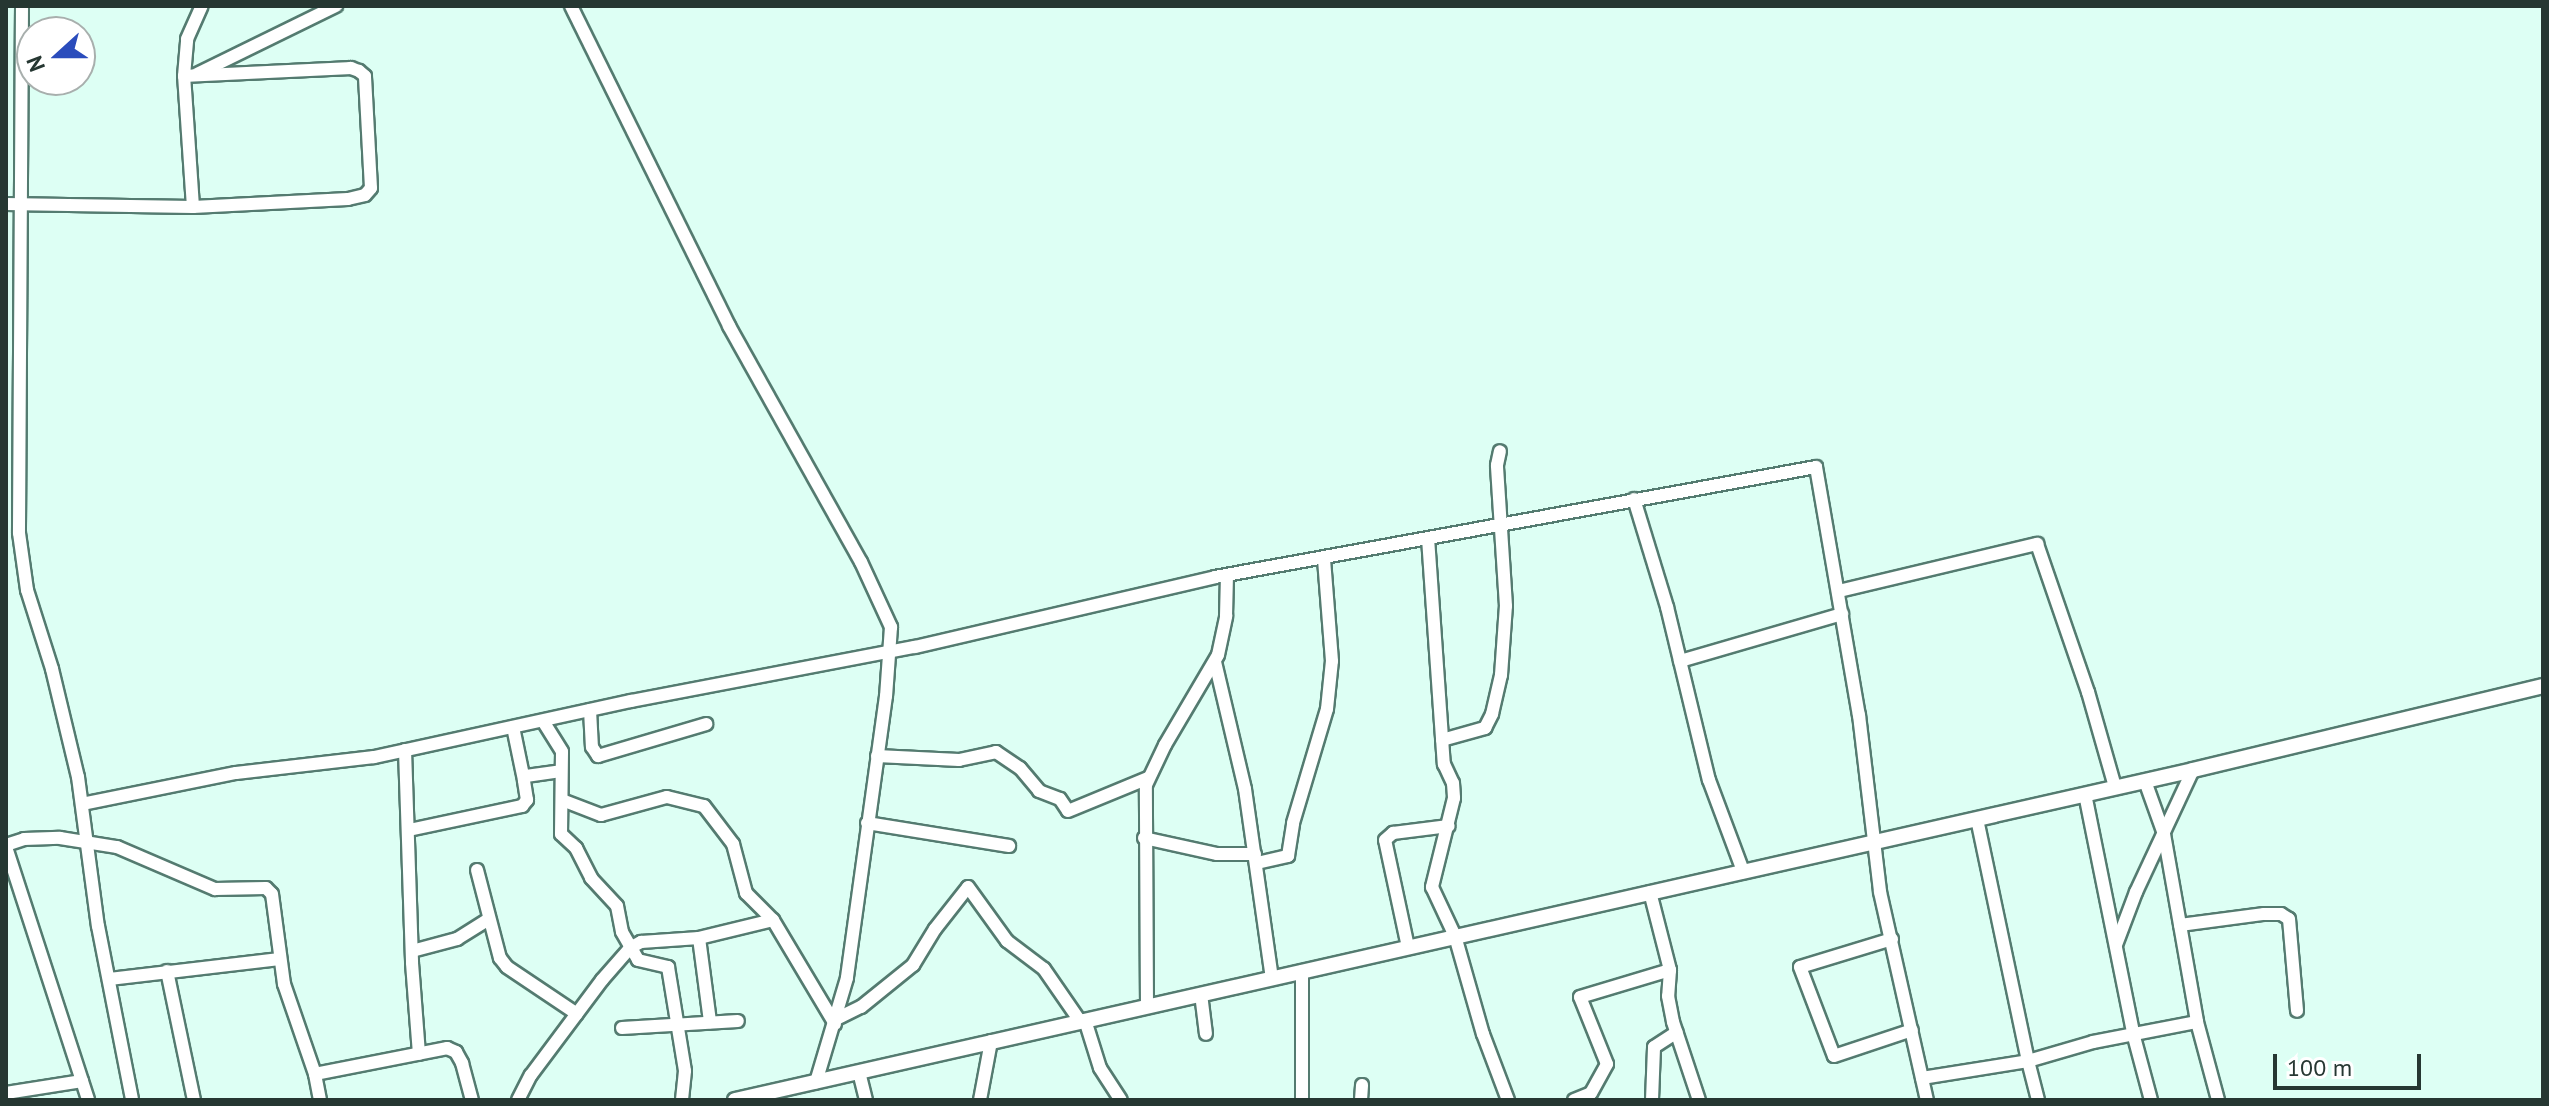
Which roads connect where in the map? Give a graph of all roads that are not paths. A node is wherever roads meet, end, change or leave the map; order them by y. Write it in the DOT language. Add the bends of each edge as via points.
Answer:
graph roads {
  1 [pos="22,6"];
  2 [pos="202,6"];
  3 [pos="336,6"];
  4 [pos="571,6"];
  5 [pos="189,76"];
  6 [pos="6,204"];
  7 [pos="23,205"];
  8 [pos="193,207"];
  9 [pos="1500,451"];
  10 [pos="1634,499"];
  11 [pos="1501,522"];
  12 [pos="1428,538"];
  13 [pos="1324,560"];
  14 [pos="1227,575"];
  15 [pos="1839,591"];
  16 [pos="1842,614"];
  17 [pos="890,652"];
  18 [pos="1680,661"];
  19 [pos="1215,662"];
  20 [pos="2543,686"];
  21 [pos="590,710"];
  22 [pos="543,721"];
  23 [pos="706,724"];
  24 [pos="513,727"];
  25 [pos="1442,740"];
  26 [pos="405,750"];
  27 [pos="877,756"];
  28 [pos="2193,770"];
  29 [pos="561,771"];
  30 [pos="1148,778"];
  31 [pos="524,780"];
  32 [pos="2145,781"];
  33 [pos="2115,787"];
  34 [pos="2085,794"];
  35 [pos="562,800"];
  36 [pos="82,804"];
  37 [pos="1977,819"];
  38 [pos="867,823"];
  39 [pos="1449,826"];
  40 [pos="409,830"];
  41 [pos="2164,834"];
  42 [pos="1144,838"];
  43 [pos="1874,842"];
  44 [pos="84,843"];
  45 [pos="6,846"];
  46 [pos="1009,846"];
  47 [pos="1256,859"];
  48 [pos="477,870"];
  49 [pos="1743,871"];
  50 [pos="12,881"];
  51 [pos="1650,892"];
  52 [pos="488,920"];
  53 [pos="773,920"];
  54 [pos="2180,925"];
  55 [pos="1455,936"];
  56 [pos="699,938"];
  57 [pos="1892,939"];
  58 [pos="2116,945"];
  59 [pos="1408,947"];
  60 [pos="630,948"];
  61 [pos="412,951"];
  62 [pos="278,959"];
  63 [pos="1670,970"];
  64 [pos="167,971"];
  65 [pos="1302,971"];
  66 [pos="1272,978"];
  67 [pos="109,979"];
  68 [pos="1201,994"];
  69 [pos="1147,1006"];
  70 [pos="2297,1011"];
  71 [pos="577,1014"];
  72 [pos="1082,1020"];
  73 [pos="738,1021"];
  74 [pos="710,1022"];
  75 [pos="836,1022"];
  76 [pos="2197,1022"];
  77 [pos="678,1024"];
  78 [pos="622,1028"];
  79 [pos="1912,1030"];
  80 [pos="1677,1032"];
  81 [pos="2133,1033"];
  82 [pos="1206,1034"];
  83 [pos="991,1041"];
  84 [pos="419,1054"];
  85 [pos="2028,1061"];
  86 [pos="859,1072"];
  87 [pos="315,1074"];
  88 [pos="1922,1078"];
  89 [pos="82,1081"];
  90 [pos="816,1082"];
  91 [pos="1362,1085"];
  92 [pos="6,1093"];
  93 [pos="88,1100"];
  94 [pos="132,1100"];
  95 [pos="194,1100"];
  96 [pos="320,1100"];
  97 [pos="472,1100"];
  98 [pos="518,1100"];
  99 [pos="682,1100"];
  100 [pos="735,1100"];
  101 [pos="866,1100"];
  102 [pos="980,1100"];
  103 [pos="1121,1100"];
  104 [pos="1302,1100"];
  105 [pos="1361,1100"];
  106 [pos="1508,1100"];
  107 [pos="1574,1100"];
  108 [pos="1652,1100"];
  109 [pos="1699,1100"];
  110 [pos="1927,1100"];
  111 [pos="2038,1100"];
  112 [pos="2151,1100"];
  113 [pos="2218,1100"];
  1 -- 7 [label="street"];
  2 -- 5 [label="street" via="187,39"];
  3 -- 5 [label="street"];
  4 -- 17 [label="street" via="729,326 861,562 888,618"];
  5 -- 8 [label="street"];
  5 -- 8 [label="street" via="359,71 365,76 371,188 348,199"];
  6 -- 7 [label="street"];
  7 -- 8 [label="street"];
  7 -- 36 [label="street" via="19,533 27,590 52,669"];
  9 -- 11 [label="street"];
  10 -- 11 [label="street"];
  10 -- 15 [label="street" via="1816,467"];
  10 -- 18 [label="street"];
  11 -- 12 [label="street"];
  11 -- 25 [label="street" via="1506,606 1492,714 1481,731"];
  12 -- 13 [label="street"];
  12 -- 25 [label="street"];
  13 -- 14 [label="street"];
  13 -- 47 [label="street" via="1332,661 1327,709 1288,856"];
  14 -- 17 [label="street"];
  14 -- 19 [label="street" via="1226,616"];
  15 -- 16 [label="street"];
  15 -- 33 [label="street" via="2036,543"];
  16 -- 18 [label="street"];
  16 -- 43 [label="street"];
  17 -- 21 [label="street"];
  17 -- 27 [label="street"];
  18 -- 49 [label="street" via="1709,780"];
  19 -- 30 [label="street"];
  19 -- 47 [label="street"];
  20 -- 28 [label="main road"];
  21 -- 22 [label="street"];
  21 -- 23 [label="street" via="592,747 598,756"];
  22 -- 24 [label="street"];
  22 -- 29 [label="street" via="562,752"];
  24 -- 26 [label="street"];
  24 -- 31 [label="street"];
  25 -- 39 [label="street" via="1444,764 1453,783"];
  26 -- 36 [label="street" via="226,774"];
  26 -- 40 [label="street"];
  27 -- 30 [label="street" via="959,760 996,752 1020,768 1039,791 1060,799 1068,811"];
  27 -- 38 [label="street"];
  28 -- 32 [label="main road"];
  28 -- 41 [label="street"];
  29 -- 31 [label="street"];
  29 -- 35 [label="street"];
  30 -- 42 [label="street"];
  31 -- 40 [label="street" via="527,800 522,806"];
  32 -- 33 [label="main road"];
  32 -- 41 [label="street"];
  33 -- 34 [label="main road"];
  34 -- 37 [label="main road"];
  34 -- 58 [label="street"];
  35 -- 53 [label="street" via="601,815 667,797 698,802 733,844 746,893"];
  35 -- 60 [label="street" via="561,834 617,906"];
  36 -- 44 [label="street"];
  37 -- 43 [label="main road"];
  37 -- 85 [label="street"];
  38 -- 46 [label="street"];
  38 -- 75 [label="street" via="847,978"];
  39 -- 55 [label="street" via="1431,881"];
  39 -- 59 [label="street" via="1393,833 1385,840"];
  40 -- 61 [label="street"];
  41 -- 54 [label="street"];
  41 -- 58 [label="street"];
  42 -- 47 [label="street"];
  42 -- 69 [label="street"];
  43 -- 49 [label="main road"];
  43 -- 57 [label="street"];
  44 -- 45 [label="street" via="24,839"];
  44 -- 62 [label="street" via="117,847 215,889 266,888 272,894"];
  44 -- 67 [label="street"];
  45 -- 50 [label="street"];
  47 -- 66 [label="street"];
  48 -- 52 [label="street"];
  49 -- 51 [label="main road"];
  50 -- 89 [label="street"];
  51 -- 55 [label="main road"];
  51 -- 63 [label="street"];
  52 -- 61 [label="street" via="457,939"];
  52 -- 71 [label="street" via="507,967"];
  53 -- 56 [label="street"];
  53 -- 75 [label="street"];
  54 -- 70 [label="street" via="2264,914 2289,919"];
  54 -- 76 [label="street"];
  55 -- 59 [label="main road"];
  55 -- 106 [label="street"];
  56 -- 60 [label="street" via="649,941"];
  56 -- 74 [label="street"];
  57 -- 79 [label="street"];
  57 -- 79 [label="street" via="1800,967 1834,1056"];
  58 -- 81 [label="street"];
  59 -- 65 [label="main road"];
  60 -- 71 [label="street"];
  60 -- 77 [label="street" via="640,963 668,967"];
  61 -- 84 [label="street"];
  62 -- 64 [label="street"];
  62 -- 87 [label="street"];
  63 -- 80 [label="street" via="1668,996"];
  63 -- 107 [label="street" via="1580,997 1607,1064 1591,1093"];
  64 -- 67 [label="street"];
  64 -- 95 [label="street"];
  65 -- 66 [label="main road"];
  65 -- 104 [label="street"];
  66 -- 68 [label="main road"];
  67 -- 94 [label="street"];
  68 -- 69 [label="main road"];
  68 -- 82 [label="street"];
  69 -- 72 [label="main road"];
  71 -- 98 [label="street"];
  72 -- 75 [label="street" via="1044,969 1007,941 968,887 913,965"];
  72 -- 83 [label="main road"];
  72 -- 103 [label="street" via="1100,1068"];
  73 -- 74 [label="street"];
  74 -- 77 [label="street"];
  75 -- 90 [label="street"];
  76 -- 81 [label="street"];
  76 -- 113 [label="street"];
  77 -- 78 [label="street"];
  77 -- 99 [label="street" via="685,1071"];
  79 -- 88 [label="street"];
  80 -- 108 [label="street" via="1654,1047"];
  80 -- 109 [label="street"];
  81 -- 85 [label="street"];
  81 -- 112 [label="street"];
  83 -- 86 [label="main road"];
  83 -- 102 [label="street"];
  84 -- 87 [label="street"];
  84 -- 97 [label="street" via="447,1048 456,1052"];
  85 -- 88 [label="street"];
  85 -- 111 [label="street"];
  86 -- 90 [label="main road"];
  86 -- 101 [label="street"];
  87 -- 96 [label="street"];
  88 -- 110 [label="street"];
  89 -- 92 [label="street"];
  89 -- 93 [label="street"];
  90 -- 100 [label="main road"];
  91 -- 105 [label="street"];
}
